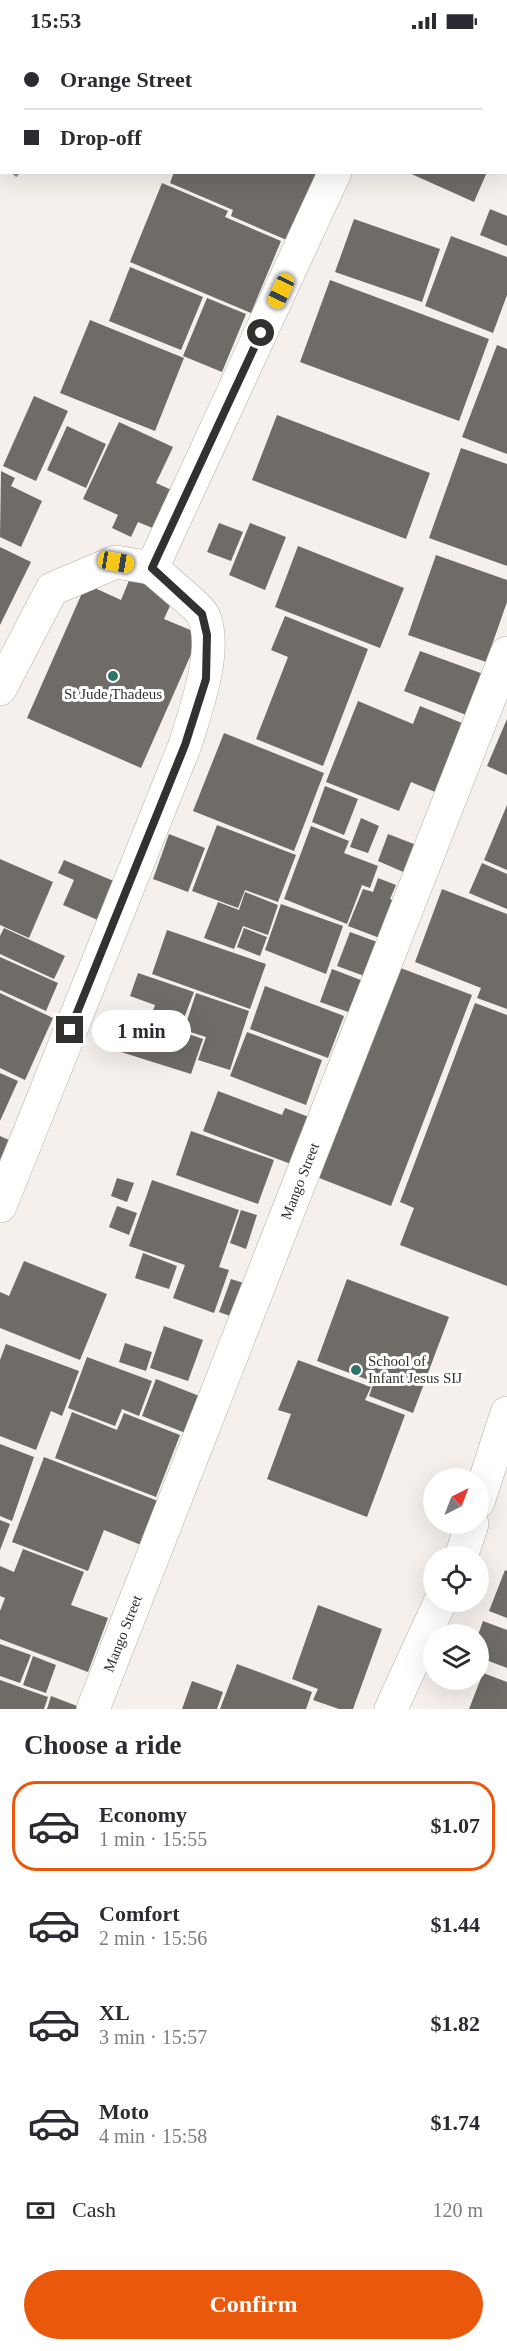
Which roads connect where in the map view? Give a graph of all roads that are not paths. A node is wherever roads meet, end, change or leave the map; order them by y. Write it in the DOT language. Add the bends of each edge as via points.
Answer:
graph roads {
  1 [pos="334,174"];
  2 [pos="152,568"];
  3 [pos="507,653"];
  4 [pos="0,689"];
  5 [pos="0,1206"];
  6 [pos="507,1413"];
  7 [pos="489,1468"];
  8 [pos="435,1612"];
  9 [pos="93,1709"];
  10 [pos="391,1709"];
  1 -- 2 [label="street"];
  2 -- 4 [label="street" via="116,562 52,589"];
  2 -- 5 [label="street" via="202,614 207,635 206,679 185,745"];
  3 -- 9 [label="street, Mango Street"];
  6 -- 7 [label="street"];
  8 -- 10 [label="street"];
}
